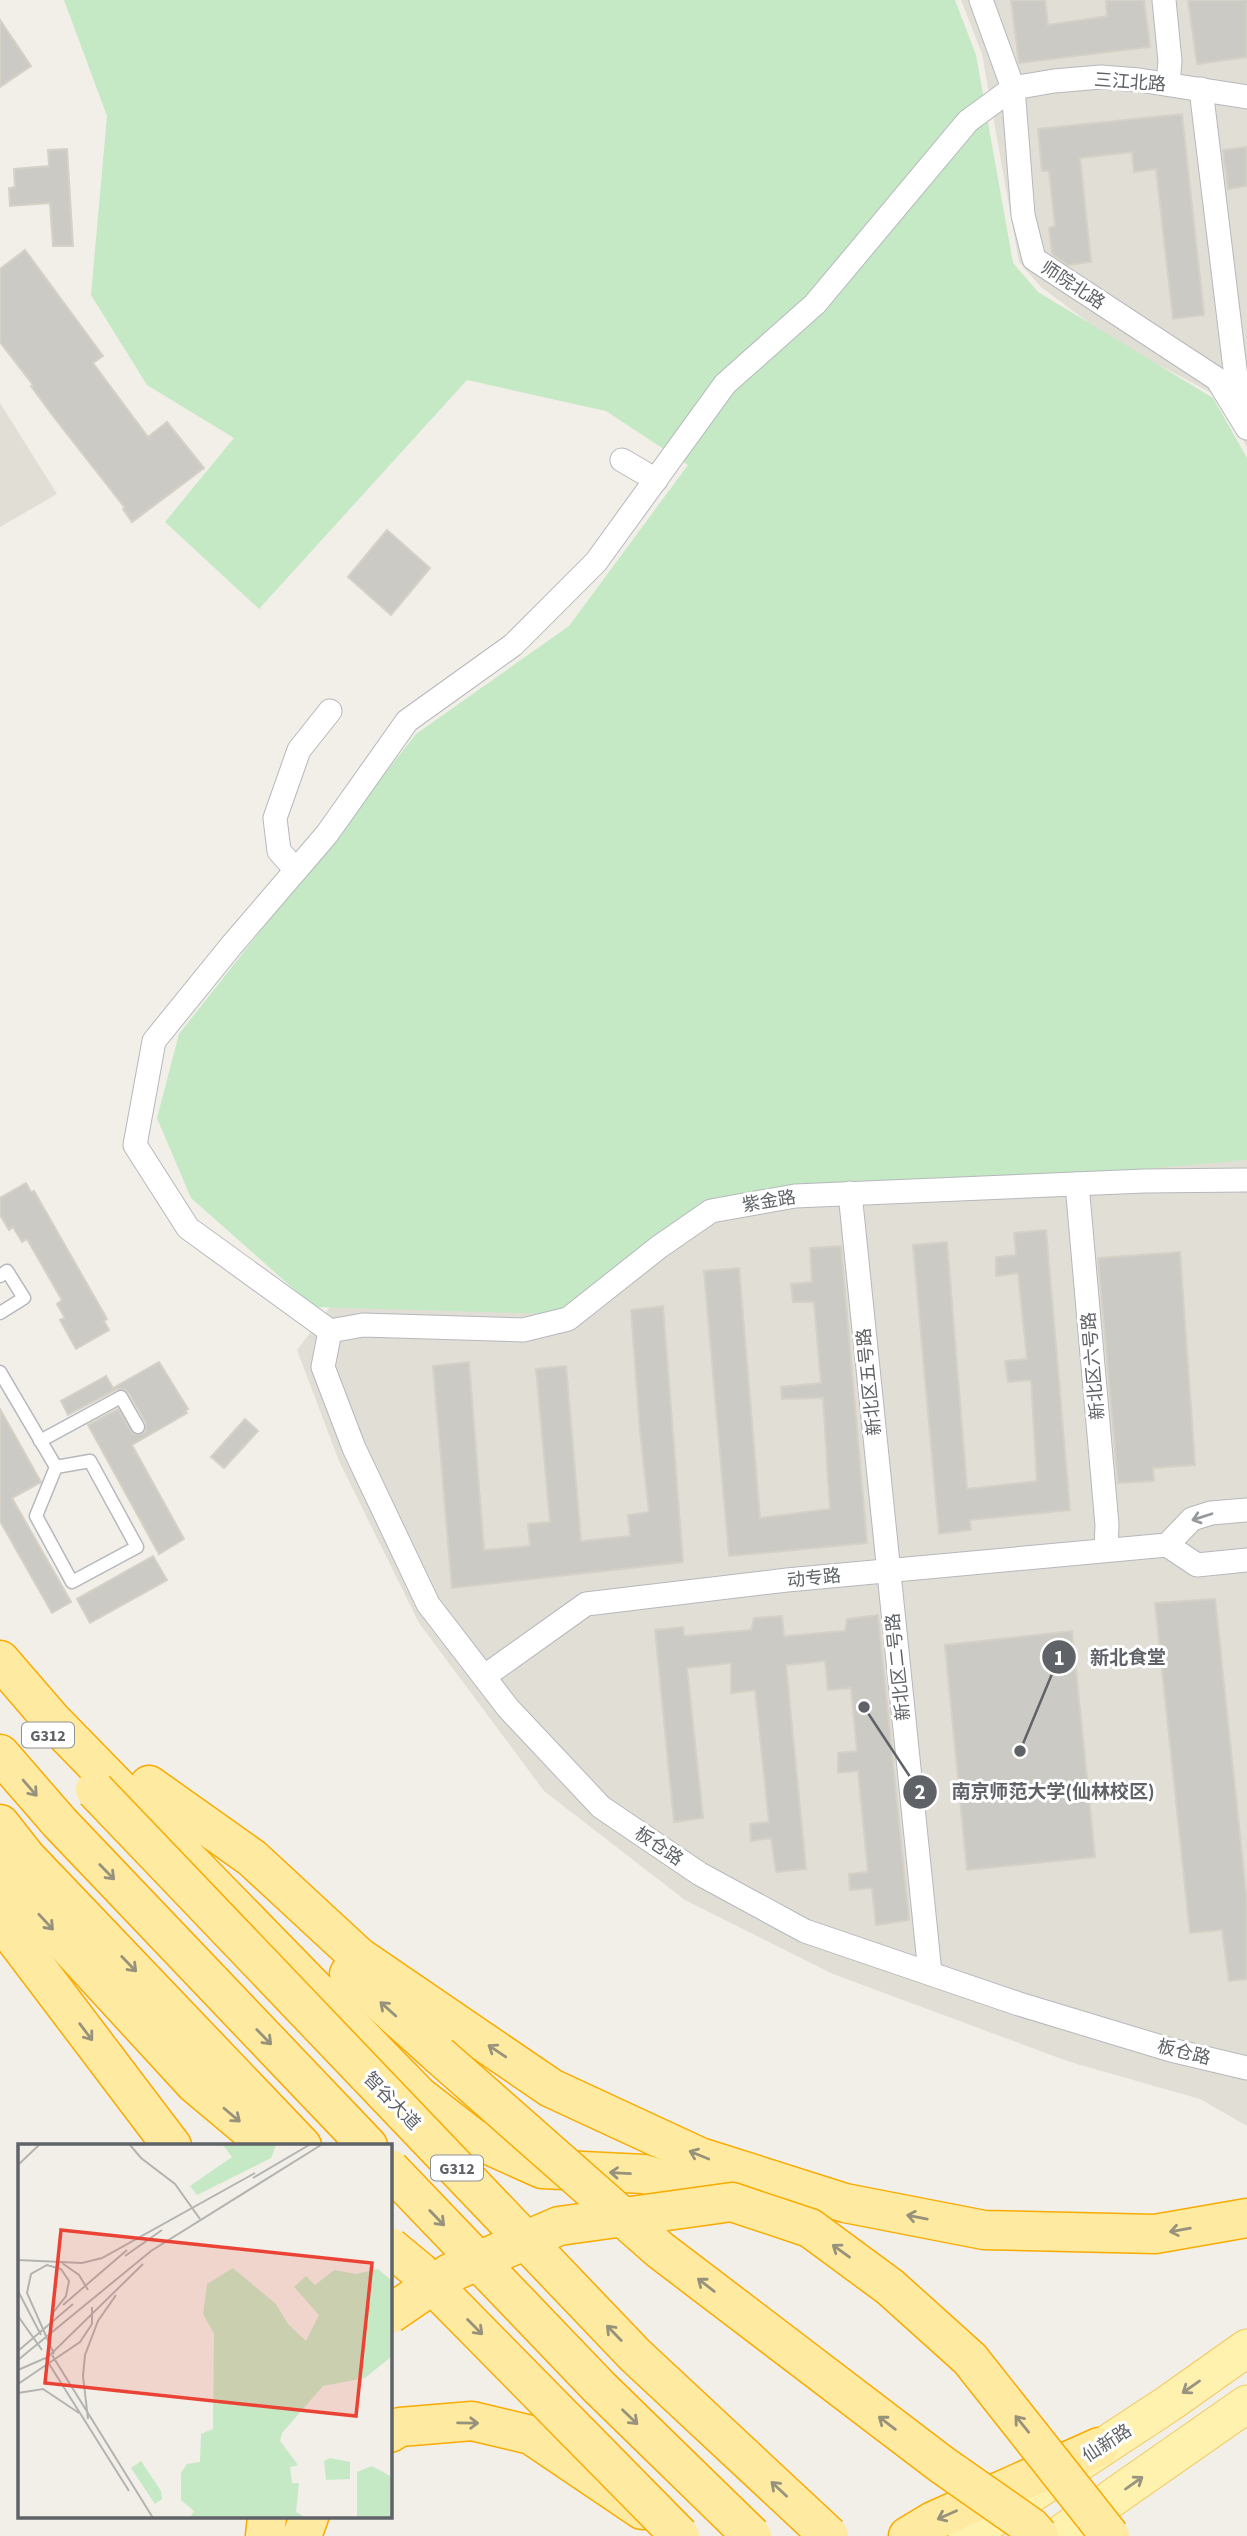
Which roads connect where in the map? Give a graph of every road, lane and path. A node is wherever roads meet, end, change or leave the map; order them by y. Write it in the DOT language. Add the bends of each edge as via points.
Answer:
graph roads {
  1 [pos="981,0"];
  2 [pos="1164,0"];
  3 [pos="1168,84"];
  4 [pos="1013,88"];
  5 [pos="1201,89"];
  6 [pos="1247,97"];
  7 [pos="1239,314"];
  8 [pos="1245,424"];
  9 [pos="622,460"];
  10 [pos="656,480"];
  11 [pos="330,711"];
  12 [pos="296,870"];
  13 [pos="1247,1180"];
  14 [pos="1077,1184"];
  15 [pos="850,1194"];
  16 [pos="0,1276"];
  17 [pos="0,1313"];
  18 [pos="330,1331"];
  19 [pos="0,1373"];
  20 [pos="138,1427"];
  21 [pos="40,1441"];
  22 [pos="56,1467"];
  23 [pos="1247,1510"];
  24 [pos="1167,1545"];
  25 [pos="1106,1549"];
  26 [pos="1247,1560"];
  27 [pos="887,1570"];
  28 [pos="0,1631"];
  29 [pos="0,1660"];
  30 [pos="485,1676"];
  31 [pos="0,1681"];
  32 [pos="0,1754"];
  33 [pos="149,1786"];
  34 [pos="0,1824"];
  35 [pos="0,1872"];
  36 [pos="0,1919"];
  37 [pos="930,1973"];
  38 [pos="1247,2068"];
  39 [pos="170,2144"];
  40 [pos="267,2144"];
  41 [pos="300,2144"];
  42 [pos="366,2144"];
  43 [pos="392,2171"];
  44 [pos="733,2202"];
  45 [pos="1247,2218"];
  46 [pos="392,2242"];
  47 [pos="392,2249"];
  48 [pos="419,2271"];
  49 [pos="392,2313"];
  50 [pos="1247,2347"];
  51 [pos="1247,2403"];
  52 [pos="392,2432"];
  53 [pos="1100,2447"];
  54 [pos="242,2518"];
  55 [pos="267,2518"];
  56 [pos="309,2518"];
  57 [pos="243,2536"];
  58 [pos="265,2536"];
  59 [pos="302,2536"];
  60 [pos="680,2536"];
  61 [pos="752,2536"];
  62 [pos="829,2536"];
  63 [pos="908,2536"];
  64 [pos="967,2536"];
  65 [pos="1039,2536"];
  66 [pos="1058,2536"];
  67 [pos="1110,2536"];
  1 -- 4 [label="street, 师院北路"];
  2 -- 3 [label="street"];
  3 -- 4 [label="street, 三江北路" via="1101,77"];
  3 -- 5 [label="street, 三江北路"];
  4 -- 8 [label="street, 师院北路" via="1023,215 1034,259 1217,379"];
  4 -- 10 [label="street" via="968,121 815,304 725,384"];
  5 -- 6 [label="street, 三江北路"];
  5 -- 7 [label="street"];
  7 -- 8 [label="street" via="1236,391"];
  9 -- 10 [label="street"];
  10 -- 12 [label="street" via="596,562 513,645 407,721"];
  11 -- 12 [label="street" via="299,750 275,818 279,851"];
  12 -- 18 [label="street" via="154,1041 135,1145 188,1228"];
  13 -- 14 [label="street, 紫金路"];
  14 -- 15 [label="street, 紫金路"];
  14 -- 25 [label="street, 新北区六号路"];
  15 -- 18 [label="street, 紫金路" via="795,1196 711,1211 568,1319 523,1329 363,1325"];
  15 -- 27 [label="street, 新北区五号路"];
  16 -- 17 [label="lane" via="7,1271 24,1298"];
  18 -- 30 [label="street, 板仓路" via="323,1367 354,1448 428,1604"];
  19 -- 21 [label="lane"];
  20 -- 21 [label="lane" via="121,1397"];
  21 -- 22 [label="lane"];
  22 -- 22 [label="lane" via="36,1516 72,1582 136,1547 90,1461"];
  23 -- 24 [label="street, one-way" via="1192,1519"];
  24 -- 25 [label="street, 动专路"];
  24 -- 26 [label="street" via="1197,1565"];
  25 -- 27 [label="street, 动专路"];
  27 -- 30 [label="street, 动专路" via="586,1604"];
  27 -- 37 [label="street, 新北区二号路"];
  28 -- 33 [label="highway"];
  44 -- 29 [label="highway, one-way, bridge" via="643,2174 542,2169 473,2138 419,2096"];
  30 -- 37 [label="street, 板仓路" via="508,1708 601,1807 689,1866 805,1931"];
  62 -- 31 [label="highway, 智谷大道 / G312, one-way, bridge" via="635,2355 95,1790"];
  32 -- 42 [label="highway, G312, one-way"];
  45 -- 33 [label="highway, one-way" via="1155,2234 984,2230 845,2203 713,2161 551,2088 359,1957 252,1858"];
  65 -- 33 [label="highway, one-way, bridge" via="660,2250 295,1925"];
  34 -- 41 [label="highway, one-way" via="26,1857"];
  35 -- 40 [label="highway, one-way" via="195,2084"];
  36 -- 39 [label="highway, one-way"];
  37 -- 38 [label="street, 板仓路" via="1171,2050"];
  43 -- 61 [label="highway, G312, one-way, bridge" via="598,2387"];
  44 -- 49 [label="highway, bridge" via="559,2226 450,2273"];
  67 -- 44 [label="highway, one-way, bridge" via="970,2359 890,2287 810,2228"];
  46 -- 48 [label="highway, bridge"];
  47 -- 48 [label="highway, bridge"];
  48 -- 60 [label="highway, one-way, bridge"];
  50 -- 53 [label="main road, 仙新路, one-way"];
  66 -- 51 [label="main road, one-way"];
  52 -- 60 [label="highway, one-way, bridge" via="400,2427 472,2421 531,2435"];
  53 -- 63 [label="highway, one-way"];
  53 -- 64 [label="main road, 仙新路"];
  54 -- 57 [label="highway"];
  55 -- 58 [label="highway"];
  56 -- 59 [label="highway"];
}
